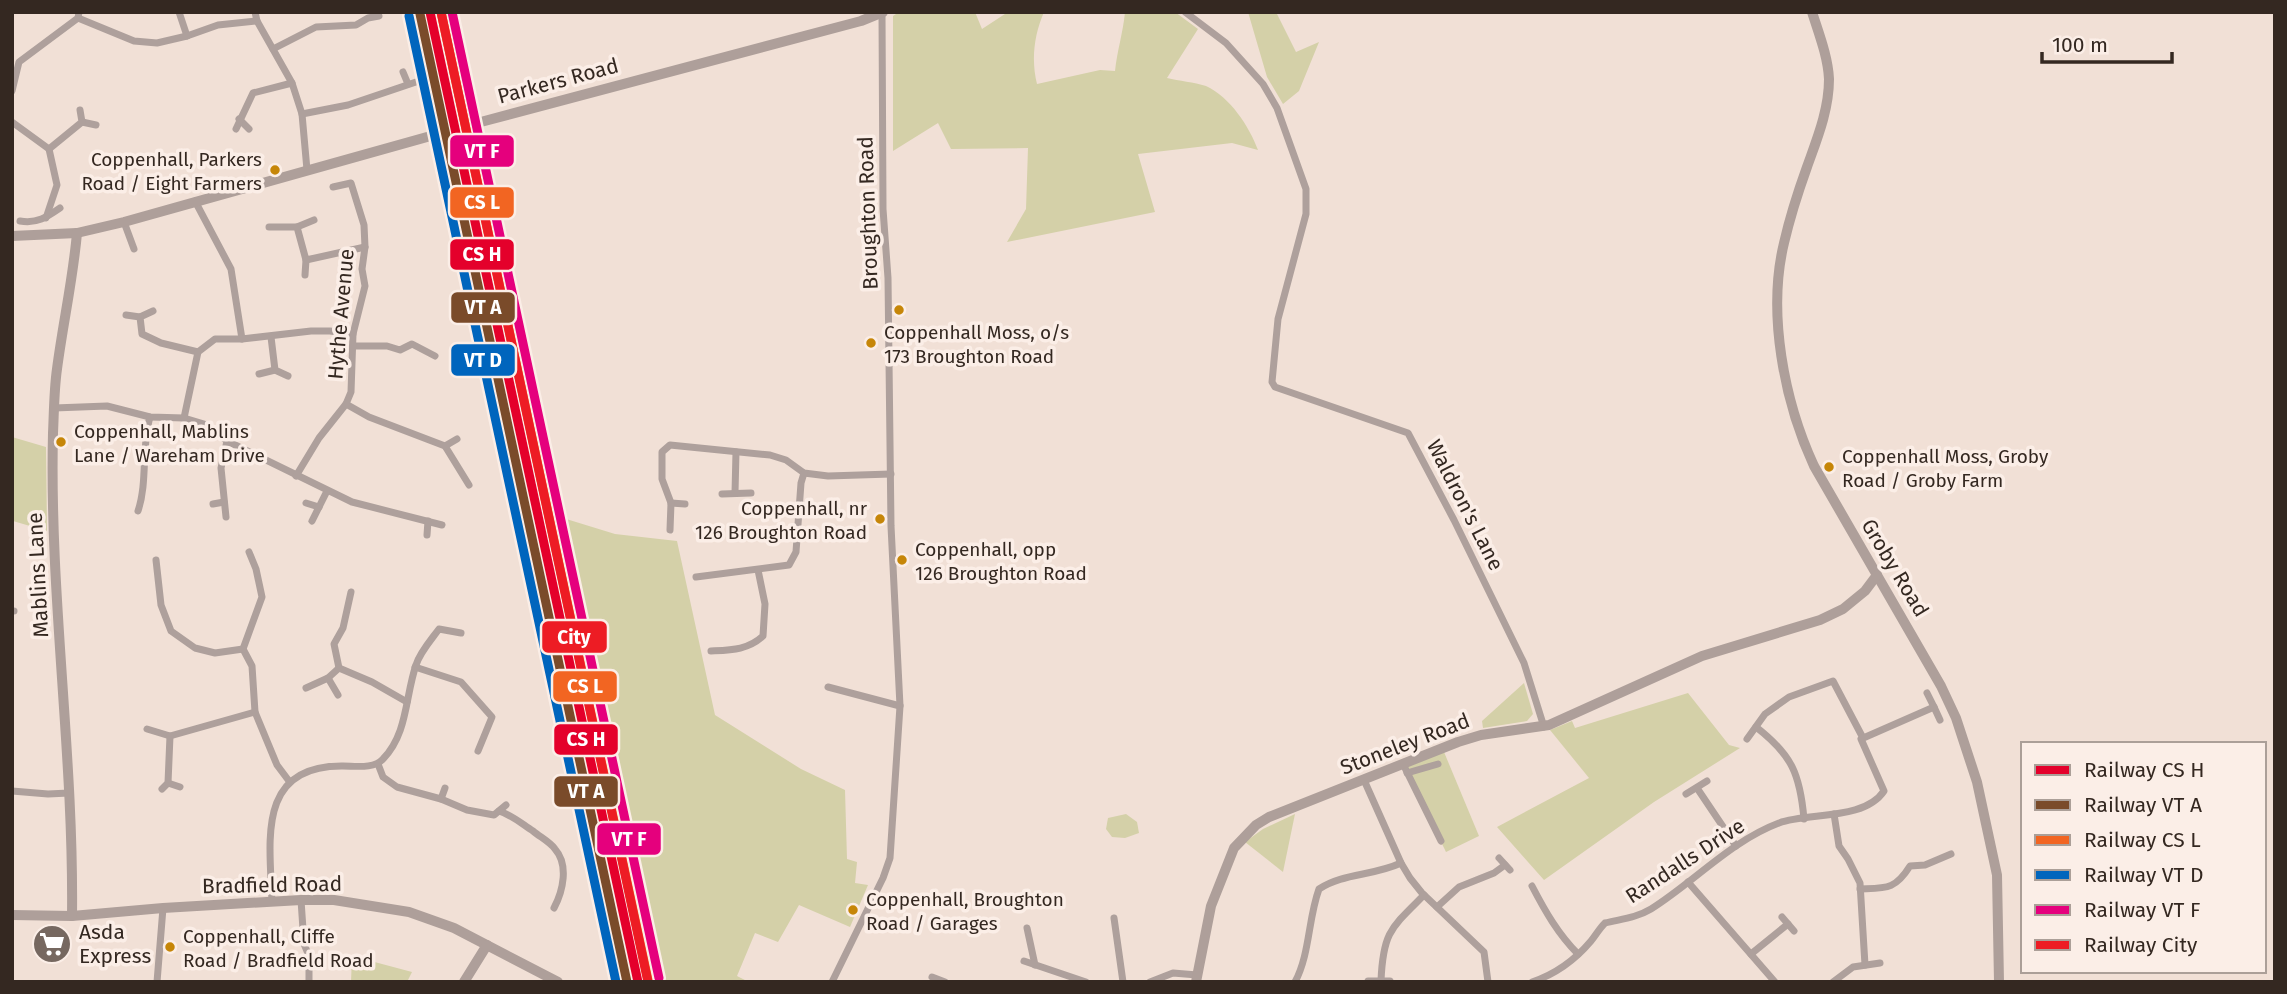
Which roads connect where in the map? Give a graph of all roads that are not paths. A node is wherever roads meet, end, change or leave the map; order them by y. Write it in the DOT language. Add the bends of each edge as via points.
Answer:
graph roads {
  1 [pos="179,12"];
  2 [pos="255,12"];
  3 [pos="1185,12"];
  4 [pos="1812,12"];
  5 [pos="883,13"];
  6 [pos="79,15"];
  7 [pos="366,15"];
  8 [pos="379,16"];
  9 [pos="257,21"];
  10 [pos="187,36"];
  11 [pos="273,49"];
  12 [pos="15,62"];
  13 [pos="403,72"];
  14 [pos="292,83"];
  15 [pos="12,91"];
  16 [pos="80,110"];
  17 [pos="302,114"];
  18 [pos="239,119"];
  19 [pos="12,122"];
  20 [pos="82,122"];
  21 [pos="96,125"];
  22 [pos="236,128"];
  23 [pos="249,129"];
  24 [pos="49,149"];
  25 [pos="307,170"];
  26 [pos="332,187"];
  27 [pos="195,201"];
  28 [pos="60,208"];
  29 [pos="46,218"];
  30 [pos="314,220"];
  31 [pos="20,221"];
  32 [pos="124,222"];
  33 [pos="269,227"];
  34 [pos="297,228"];
  35 [pos="77,233"];
  36 [pos="12,236"];
  37 [pos="365,247"];
  38 [pos="134,249"];
  39 [pos="306,260"];
  40 [pos="305,275"];
  41 [pos="153,311"];
  42 [pos="126,315"];
  43 [pos="140,317"];
  44 [pos="353,334"];
  45 [pos="271,337"];
  46 [pos="242,339"];
  47 [pos="353,346"];
  48 [pos="198,352"];
  49 [pos="435,356"];
  50 [pos="275,370"];
  51 [pos="259,374"];
  52 [pos="288,376"];
  53 [pos="346,404"];
  54 [pos="54,408"];
  55 [pos="150,417"];
  56 [pos="184,418"];
  57 [pos="457,439"];
  58 [pos="227,441"];
  59 [pos="445,446"];
  60 [pos="736,452"];
  61 [pos="804,473"];
  62 [pos="891,474"];
  63 [pos="296,476"];
  64 [pos="469,485"];
  65 [pos="327,491"];
  66 [pos="751,493"];
  67 [pos="722,494"];
  68 [pos="735,494"];
  69 [pos="143,497"];
  70 [pos="152,500"];
  71 [pos="224,502"];
  72 [pos="306,503"];
  73 [pos="671,503"];
  74 [pos="213,504"];
  75 [pos="685,504"];
  76 [pos="319,507"];
  77 [pos="138,511"];
  78 [pos="226,517"];
  79 [pos="312,521"];
  80 [pos="428,521"];
  81 [pos="442,525"];
  82 [pos="670,530"];
  83 [pos="427,535"];
  84 [pos="249,552"];
  85 [pos="156,560"];
  86 [pos="758,570"];
  87 [pos="1877,575"];
  88 [pos="696,577"];
  89 [pos="351,592"];
  90 [pos="461,633"];
  91 [pos="243,649"];
  92 [pos="711,651"];
  93 [pos="415,667"];
  94 [pos="338,668"];
  95 [pos="328,678"];
  96 [pos="828,687"];
  97 [pos="306,688"];
  98 [pos="1927,693"];
  99 [pos="338,695"];
  100 [pos="407,702"];
  101 [pos="900,706"];
  102 [pos="1934,707"];
  103 [pos="255,712"];
  104 [pos="1940,720"];
  105 [pos="1544,727"];
  106 [pos="1756,727"];
  107 [pos="147,729"];
  108 [pos="170,736"];
  109 [pos="1747,738"];
  110 [pos="1863,738"];
  111 [pos="478,751"];
  112 [pos="377,764"];
  113 [pos="1438,764"];
  114 [pos="1405,768"];
  115 [pos="289,780"];
  116 [pos="1364,780"];
  117 [pos="1707,781"];
  118 [pos="180,787"];
  119 [pos="445,788"];
  120 [pos="1696,789"];
  121 [pos="12,791"];
  122 [pos="69,793"];
  123 [pos="1686,794"];
  124 [pos="441,799"];
  125 [pos="506,805"];
  126 [pos="499,811"];
  127 [pos="1834,814"];
  128 [pos="1804,819"];
  129 [pos="1441,841"];
  130 [pos="1736,846"];
  131 [pos="1951,854"];
  132 [pos="1499,858"];
  133 [pos="1401,863"];
  134 [pos="1688,882"];
  135 [pos="1532,886"];
  136 [pos="1545,887"];
  137 [pos="1860,889"];
  138 [pos="1536,894"];
  139 [pos="1424,895"];
  140 [pos="301,900"];
  141 [pos="272,902"];
  142 [pos="1437,907"];
  143 [pos="163,908"];
  144 [pos="554,908"];
  145 [pos="12,915"];
  146 [pos="72,916"];
  147 [pos="1114,918"];
  148 [pos="1027,928"];
  149 [pos="1794,931"];
  150 [pos="487,944"];
  151 [pos="1578,954"];
  152 [pos="1751,954"];
  153 [pos="1024,961"];
  154 [pos="1880,963"];
  155 [pos="1035,965"];
  156 [pos="1865,965"];
  157 [pos="932,977"];
  158 [pos="1196,979"];
  159 [pos="1368,981"];
  160 [pos="1381,981"];
  161 [pos="1390,981"];
  162 [pos="157,982"];
  163 [pos="309,982"];
  164 [pos="464,982"];
  165 [pos="558,982"];
  166 [pos="832,982"];
  167 [pos="945,982"];
  168 [pos="1086,982"];
  169 [pos="1123,982"];
  170 [pos="1150,982"];
  171 [pos="1294,982"];
  172 [pos="1488,982"];
  173 [pos="1532,982"];
  174 [pos="1775,982"];
  175 [pos="1833,982"];
  176 [pos="1999,982"];
  1 -- 10 [label="street"];
  2 -- 9 [label="street"];
  3 -- 105 [label="street, Waldron's Lane" via="1226,43 1263,84 1306,189 1307,214 1278,319 1272,382 1275,387 1408,433 1524,663"];
  4 -- 87 [label="street, Groby Road" via="1827,64 1827,97 1783,246 1777,286 1779,334 1792,404 1807,450"];
  5 -- 25 [label="street, Parkers Road"];
  5 -- 62 [label="street, Broughton Road"];
  6 -- 10 [label="street" via="134,41 158,43"];
  6 -- 12 [label="street"];
  7 -- 8 [label="street"];
  7 -- 11 [label="street" via="356,24 316,27"];
  9 -- 10 [label="street" via="218,25"];
  9 -- 11 [label="street"];
  11 -- 14 [label="street"];
  12 -- 15 [label="street"];
  13 -- 17 [label="street" via="412,83 348,105"];
  14 -- 17 [label="street"];
  14 -- 18 [label="street" via="253,93"];
  16 -- 20 [label="street"];
  17 -- 25 [label="street"];
  18 -- 22 [label="street"];
  18 -- 23 [label="street"];
  19 -- 24 [label="street"];
  20 -- 21 [label="street"];
  20 -- 24 [label="street"];
  24 -- 29 [label="street" via="57,185"];
  25 -- 27 [label="street, Parkers Road"];
  26 -- 37 [label="street, Hythe Avenue" via="354,181"];
  27 -- 32 [label="street, Parkers Road"];
  27 -- 46 [label="street" via="231,269"];
  28 -- 29 [label="street"];
  29 -- 31 [label="street"];
  30 -- 34 [label="street"];
  32 -- 35 [label="street, Parkers Road"];
  32 -- 38 [label="street"];
  33 -- 34 [label="street"];
  34 -- 39 [label="street"];
  35 -- 36 [label="street, Parkers Road"];
  35 -- 54 [label="street, Mablins Lane"];
  37 -- 39 [label="street"];
  37 -- 44 [label="street, Hythe Avenue" via="365,286"];
  39 -- 40 [label="street"];
  41 -- 43 [label="street"];
  42 -- 43 [label="street"];
  43 -- 48 [label="street" via="142,334"];
  44 -- 45 [label="street" via="311,331"];
  44 -- 47 [label="street, Hythe Avenue"];
  45 -- 46 [label="street"];
  45 -- 50 [label="street"];
  46 -- 48 [label="street" via="215,339"];
  47 -- 49 [label="street" via="400,350 415,341"];
  47 -- 53 [label="street, Hythe Avenue" via="351,392"];
  48 -- 56 [label="street"];
  50 -- 51 [label="street"];
  50 -- 52 [label="street"];
  53 -- 59 [label="street"];
  53 -- 63 [label="street, Hythe Avenue"];
  54 -- 55 [label="street" via="107,406"];
  54 -- 122 [label="street, Mablins Lane" via="53,535"];
  55 -- 56 [label="street"];
  55 -- 69 [label="street"];
  56 -- 58 [label="street" via="204,424"];
  57 -- 59 [label="street"];
  58 -- 63 [label="street"];
  58 -- 71 [label="street" via="221,468"];
  59 -- 64 [label="street"];
  60 -- 61 [label="street" via="770,455"];
  60 -- 68 [label="street"];
  60 -- 73 [label="street" via="670,445 662,452 661,465"];
  61 -- 62 [label="street"];
  61 -- 86 [label="street" via="794,560"];
  62 -- 101 [label="street, Broughton Road"];
  63 -- 65 [label="street"];
  65 -- 76 [label="street"];
  65 -- 80 [label="street"];
  66 -- 68 [label="street"];
  67 -- 68 [label="street"];
  69 -- 70 [label="street"];
  69 -- 77 [label="street"];
  71 -- 74 [label="street"];
  71 -- 78 [label="street"];
  72 -- 76 [label="street"];
  73 -- 75 [label="street"];
  73 -- 82 [label="street"];
  76 -- 79 [label="street"];
  80 -- 81 [label="street"];
  80 -- 83 [label="street"];
  84 -- 91 [label="street" via="262,597"];
  85 -- 91 [label="street" via="161,605 171,631 195,648 215,653"];
  86 -- 88 [label="street"];
  86 -- 92 [label="street" via="765,604 763,636 736,650"];
  87 -- 105 [label="street, Stoneley Road" via="1843,610 1702,656"];
  87 -- 176 [label="street, Groby Road" via="1941,686 1977,782 1997,875"];
  89 -- 94 [label="street" via="343,628 334,644"];
  90 -- 93 [label="street" via="439,629"];
  91 -- 103 [label="street" via="252,666"];
  93 -- 100 [label="street"];
  93 -- 111 [label="street" via="461,682 495,714"];
  94 -- 95 [label="street"];
  94 -- 100 [label="street"];
  95 -- 97 [label="street"];
  95 -- 99 [label="street"];
  96 -- 101 [label="street"];
  98 -- 102 [label="street"];
  100 -- 112 [label="street" via="400,734"];
  101 -- 166 [label="street, Broughton Road" via="890,858"];
  102 -- 104 [label="street"];
  102 -- 110 [label="street"];
  103 -- 108 [label="street"];
  103 -- 115 [label="street" via="277,765"];
  105 -- 114 [label="street, Stoneley Road" via="1481,735"];
  106 -- 109 [label="street"];
  106 -- 110 [label="street" via="1765,714 1789,697 1833,681"];
  106 -- 128 [label="street" via="1787,755 1796,771"];
  107 -- 108 [label="street"];
  108 -- 118 [label="street" via="165,786"];
  110 -- 127 [label="street, Randalls Drive" via="1884,791 1880,798"];
  112 -- 115 [label="street" via="319,768"];
  112 -- 124 [label="street" via="383,777 397,787"];
  113 -- 114 [label="street"];
  114 -- 116 [label="street, Stoneley Road"];
  114 -- 129 [label="street"];
  115 -- 141 [label="street" via="272,811"];
  116 -- 133 [label="street"];
  116 -- 158 [label="street, Stoneley Road" via="1269,817 1243,837 1234,848 1211,906"];
  117 -- 120 [label="street"];
  119 -- 124 [label="street"];
  120 -- 123 [label="street"];
  120 -- 130 [label="street"];
  121 -- 122 [label="street"];
  122 -- 146 [label="street, Mablins Lane"];
  124 -- 126 [label="street" via="467,810 494,815"];
  125 -- 126 [label="street"];
  126 -- 144 [label="street" via="556,849 563,878"];
  127 -- 128 [label="street, Randalls Drive"];
  127 -- 137 [label="street" via="1839,846"];
  128 -- 130 [label="street, Randalls Drive" via="1780,822"];
  130 -- 134 [label="street, Randalls Drive"];
  131 -- 137 [label="street" via="1910,866 1889,888"];
  132 -- 142 [label="street" via="1507,867 1459,887"];
  133 -- 139 [label="street"];
  133 -- 171 [label="street" via="1384,871 1335,880 1319,889"];
  134 -- 151 [label="street, Randalls Drive" via="1632,918 1605,923"];
  134 -- 152 [label="street"];
  135 -- 138 [label="street"];
  136 -- 138 [label="street"];
  137 -- 156 [label="street"];
  138 -- 151 [label="street" via="1563,939"];
  139 -- 142 [label="street"];
  139 -- 160 [label="street" via="1387,934"];
  140 -- 141 [label="street, Bradfield Road"];
  140 -- 150 [label="street, Bradfield Road" via="334,900 409,912"];
  140 -- 163 [label="street"];
  141 -- 143 [label="street, Bradfield Road"];
  142 -- 172 [label="street" via="1484,952"];
  143 -- 146 [label="street, Bradfield Road"];
  143 -- 162 [label="street"];
  145 -- 146 [label="street, Bradfield Road"];
  147 -- 169 [label="street"];
  148 -- 155 [label="street"];
  149 -- 152 [label="street" via="1784,920"];
  150 -- 164 [label="street"];
  150 -- 165 [label="street, Bradfield Road"];
  151 -- 173 [label="street, Randalls Drive"];
  152 -- 174 [label="street"];
  153 -- 155 [label="street"];
  154 -- 156 [label="street"];
  155 -- 168 [label="street"];
  156 -- 175 [label="street" via="1853,967"];
  157 -- 167 [label="street"];
  158 -- 170 [label="street" via="1173,974"];
  159 -- 160 [label="street"];
  160 -- 161 [label="street"];
}
